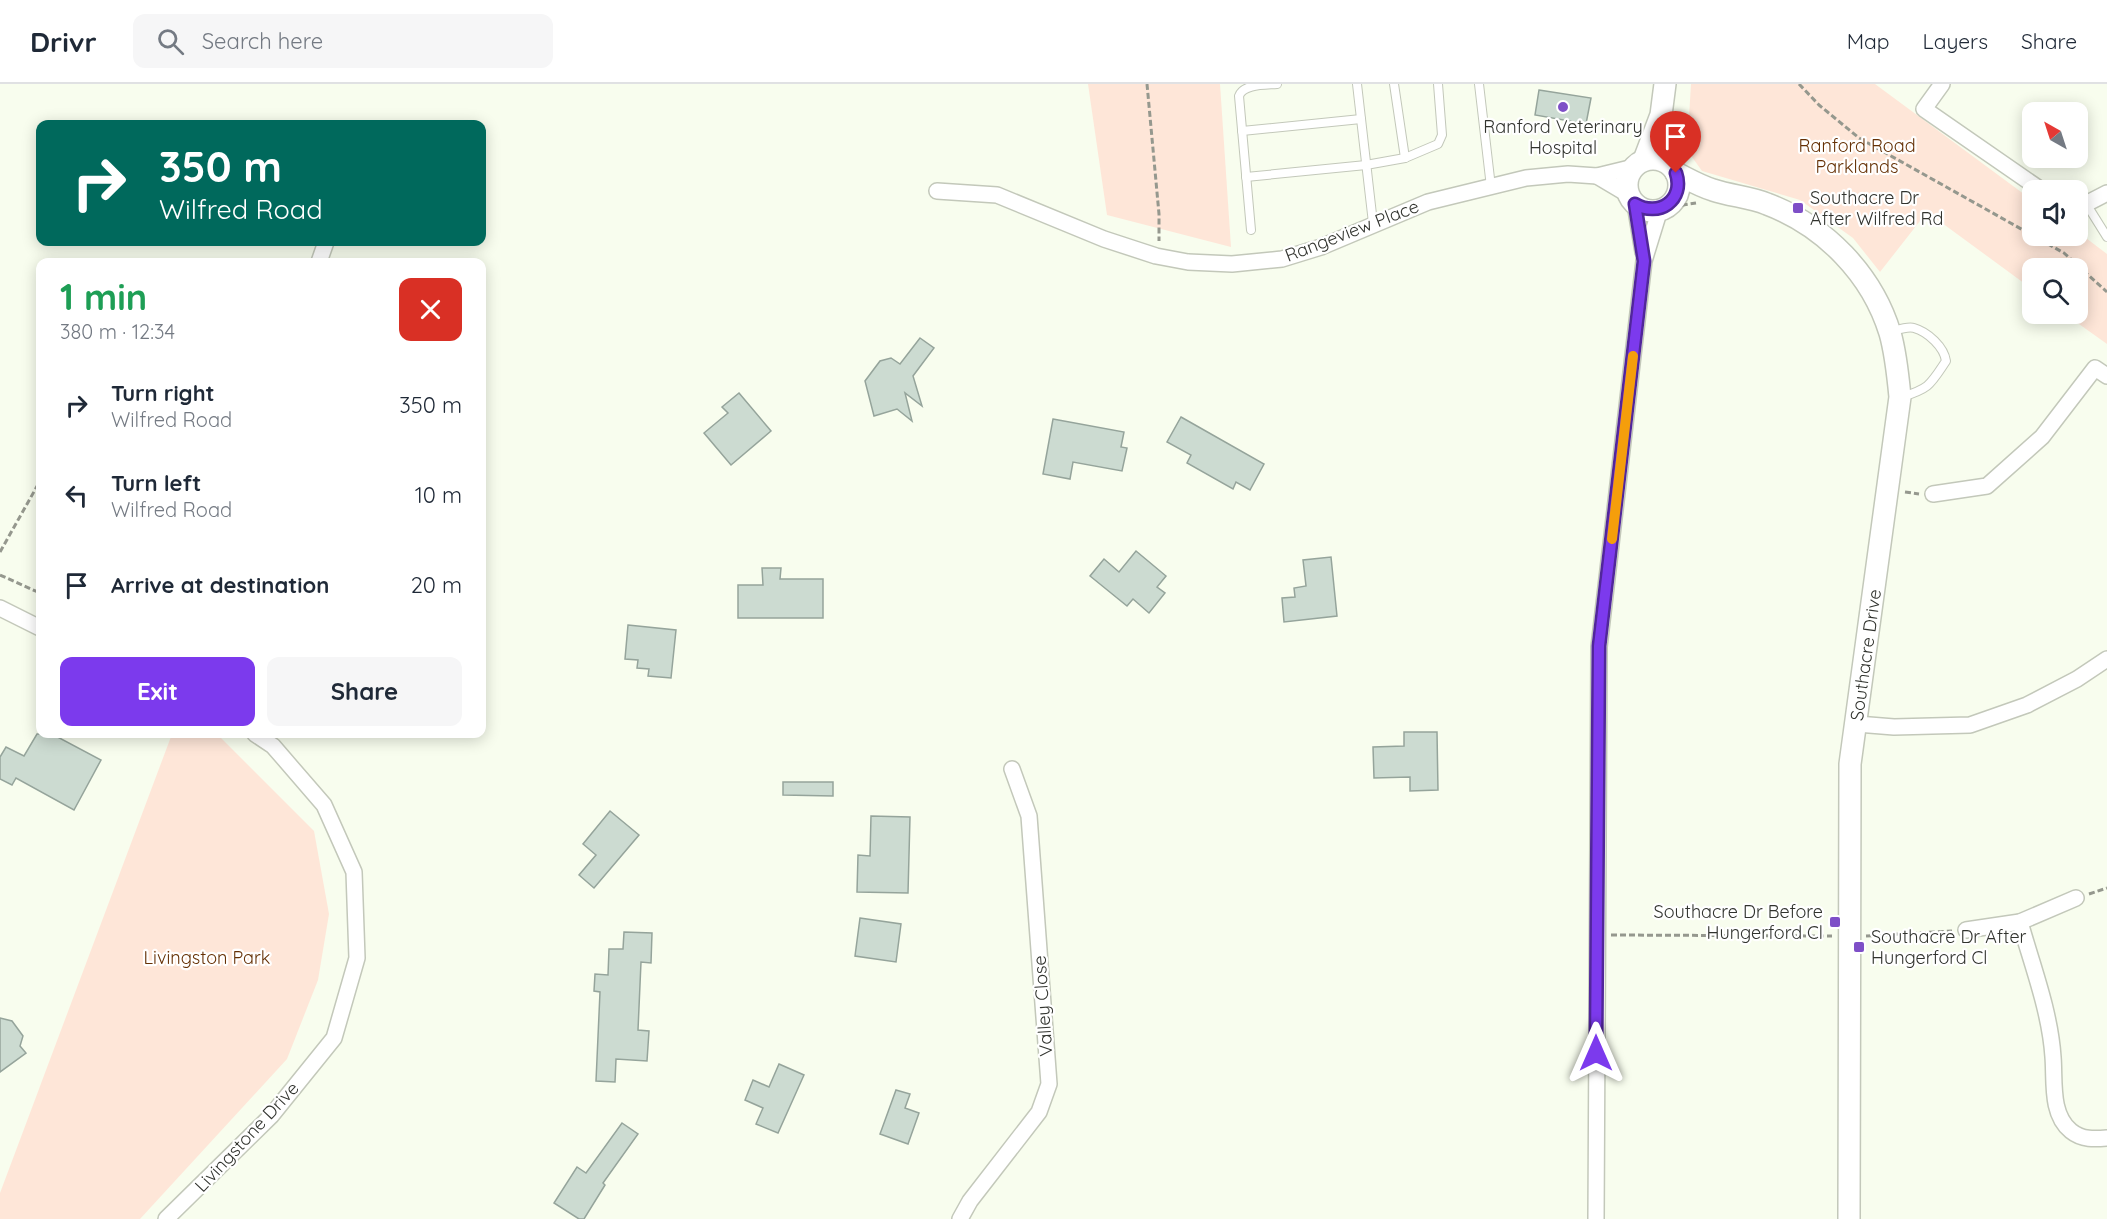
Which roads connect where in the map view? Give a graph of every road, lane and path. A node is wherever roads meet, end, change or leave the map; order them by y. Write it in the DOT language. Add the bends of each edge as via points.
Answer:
graph roads {
  1 [pos="1147,84"];
  2 [pos="1277,84"];
  3 [pos="1354,84"];
  4 [pos="1394,84"];
  5 [pos="1438,84"];
  6 [pos="1479,84"];
  7 [pos="1665,84"];
  8 [pos="1799,84"];
  9 [pos="1941,84"];
  10 [pos="1661,115"];
  11 [pos="1361,119"];
  12 [pos="1242,131"];
  13 [pos="1405,158"];
  14 [pos="1639,164"];
  15 [pos="1366,165"];
  16 [pos="1672,168"];
  17 [pos="1597,176"];
  18 [pos="1246,177"];
  19 [pos="2027,180"];
  20 [pos="1491,187"];
  21 [pos="1713,190"];
  22 [pos="937,191"];
  23 [pos="2107,193"];
  24 [pos="1632,199"];
  25 [pos="2088,204"];
  26 [pos="1666,205"];
  27 [pos="2088,214"];
  28 [pos="1373,223"];
  29 [pos="2022,229"];
  30 [pos="1251,230"];
  31 [pos="2107,237"];
  32 [pos="2052,246"];
  33 [pos="1156,256"];
  34 [pos="1644,261"];
  35 [pos="2107,292"];
  36 [pos="1890,333"];
  37 [pos="2107,376"];
  38 [pos="1900,397"];
  39 [pos="36,488"];
  40 [pos="1933,494"];
  41 [pos="0,552"];
  42 [pos="0,575"];
  43 [pos="36,591"];
  44 [pos="0,608"];
  45 [pos="36,626"];
  46 [pos="2107,659"];
  47 [pos="1857,724"];
  48 [pos="261,738"];
  49 [pos="1012,769"];
  50 [pos="2076,898"];
  51 [pos="2019,922"];
  52 [pos="1966,930"];
  53 [pos="1597,935"];
  54 [pos="1849,937"];
  55 [pos="2107,1138"];
  56 [pos="166,1219"];
  57 [pos="960,1219"];
  58 [pos="1596,1219"];
  59 [pos="1849,1219"];
  1 -- 33 [label="path" via="1159,214"];
  2 -- 12 [label="lane" via="1241,91"];
  3 -- 11 [label="lane"];
  4 -- 13 [label="lane"];
  5 -- 13 [label="lane" via="1441,140"];
  6 -- 20 [label="lane"];
  7 -- 10 [label="street"];
  8 -- 29 [label="path" via="1859,138"];
  9 -- 19 [label="street" via="1924,109"];
  10 -- 14 [label="street"];
  10 -- 16 [label="street"];
  11 -- 12 [label="lane"];
  11 -- 15 [label="lane"];
  12 -- 18 [label="lane"];
  13 -- 15 [label="lane"];
  14 -- 16 [label="street" via="1652,159"];
  14 -- 17 [label="street, Rangeview Place"];
  14 -- 24 [label="street" via="1627,180"];
  15 -- 18 [label="lane"];
  15 -- 28 [label="lane"];
  16 -- 21 [label="street, Southacre Drive"];
  16 -- 26 [label="street" via="1678,188"];
  17 -- 20 [label="street, Rangeview Place" via="1547,175"];
  17 -- 24 [label="street, Rangeview Place"];
  18 -- 30 [label="lane"];
  20 -- 28 [label="street, Rangeview Place" via="1428,202"];
  21 -- 26 [label="street"];
  21 -- 36 [label="street, Southacre Drive" via="1773,207 1827,239 1873,294"];
  22 -- 33 [label="street, Rangeview Place" via="997,195"];
  23 -- 25 [label="street"];
  24 -- 26 [label="street" via="1651,210"];
  24 -- 34 [label="street"];
  26 -- 34 [label="street"];
  27 -- 31 [label="lane"];
  28 -- 33 [label="street, Rangeview Place" via="1321,247 1282,259 1232,264"];
  32 -- 35 [label="path"];
  34 -- 53 [label="street" via="1599,646"];
  36 -- 38 [label="street, Southacre Drive"];
  36 -- 38 [label="lane" via="1916,328 1941,346 1945,354 1946,361 1924,390"];
  37 -- 40 [label="street" via="2096,368 2042,437 1987,486"];
  38 -- 47 [label="street, Southacre Drive"];
  39 -- 41 [label="path"];
  42 -- 43 [label="path"];
  44 -- 45 [label="street"];
  46 -- 47 [label="street" via="2027,705 1970,725"];
  47 -- 54 [label="street, Southacre Drive" via="1850,775"];
  48 -- 56 [label="street, Livingstone Drive" via="273,746 324,805 354,872 357,958 334,1038 271,1116"];
  49 -- 57 [label="street, Valley Close" via="1029,816 1049,1084 1039,1112"];
  50 -- 51 [label="street"];
  51 -- 52 [label="street"];
  51 -- 55 [label="street" via="2046,1014 2060,1116 2072,1131 2088,1139"];
  52 -- 54 [label="path"];
  53 -- 54 [label="path"];
  53 -- 58 [label="street"];
  54 -- 59 [label="street, Southacre Drive"];
}
